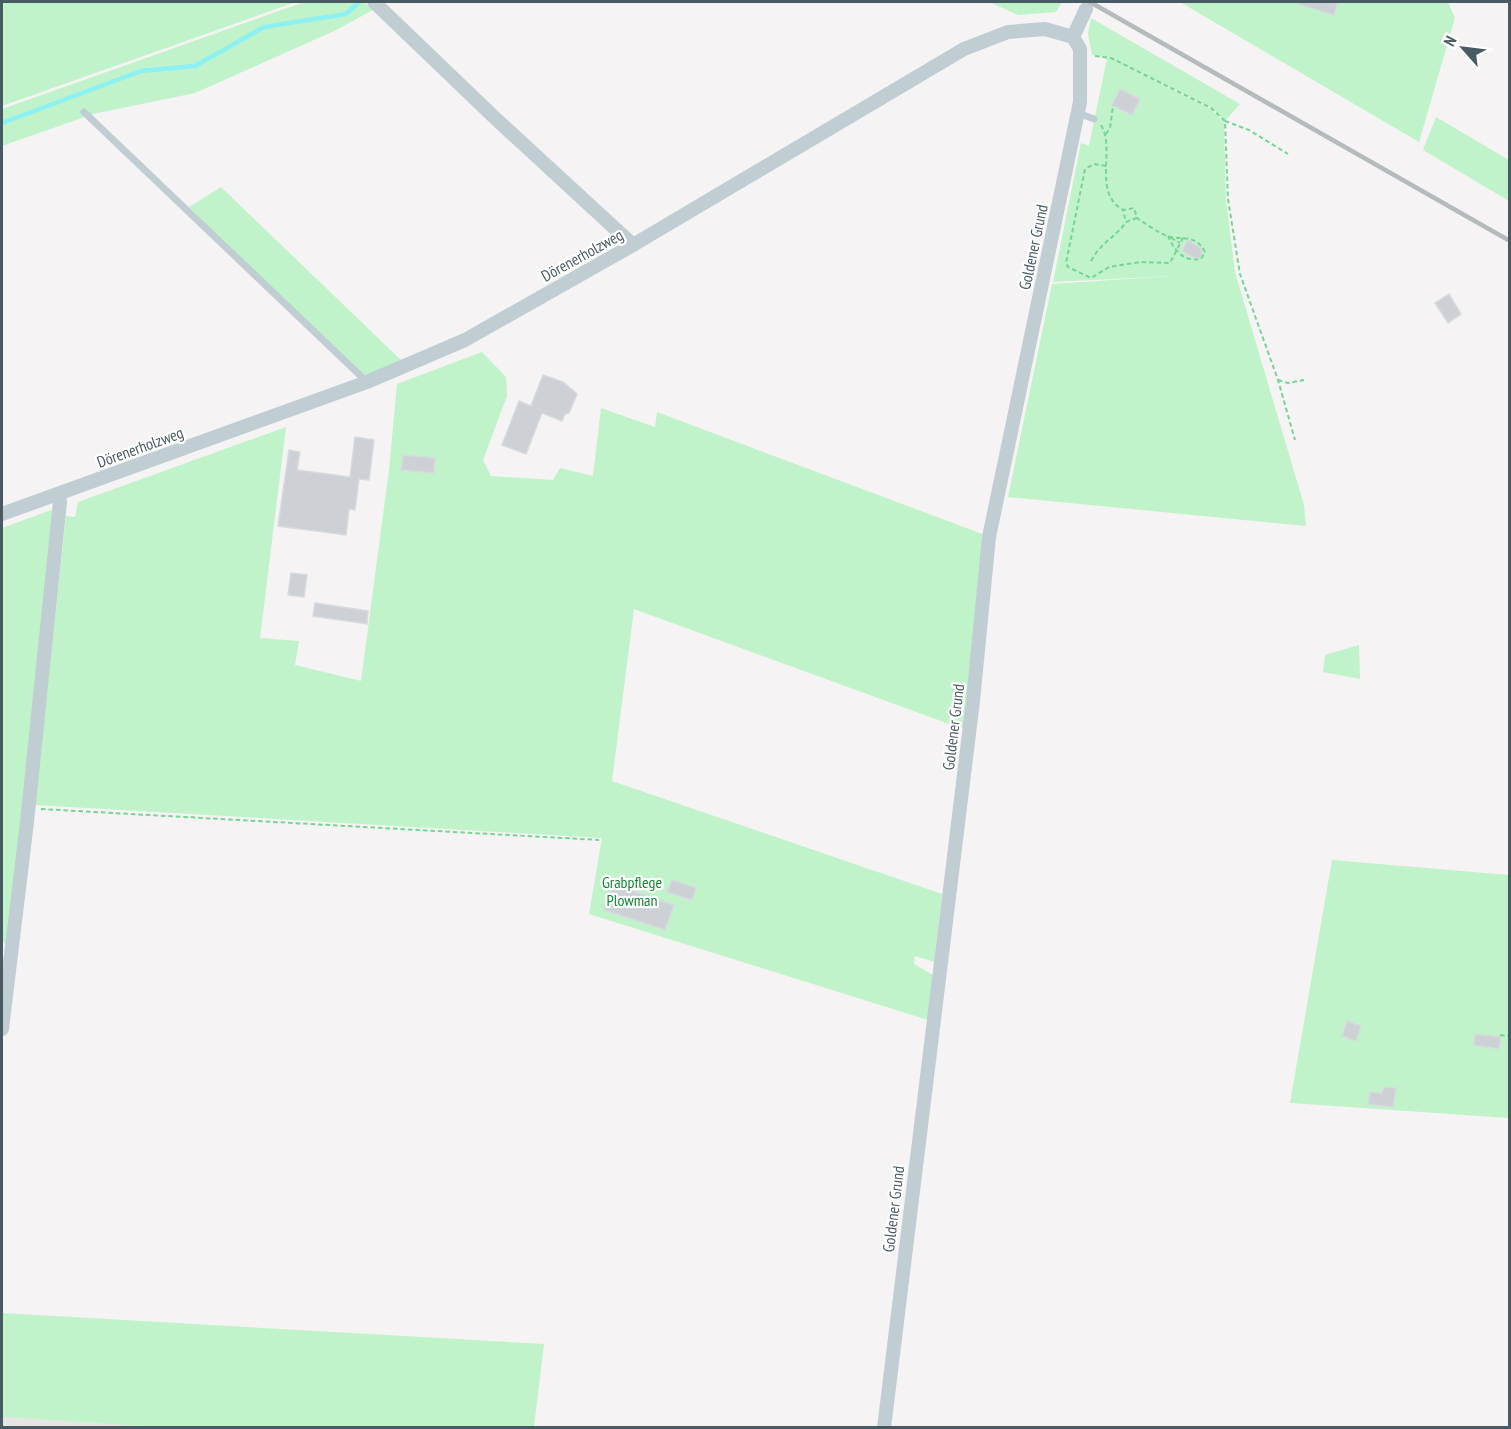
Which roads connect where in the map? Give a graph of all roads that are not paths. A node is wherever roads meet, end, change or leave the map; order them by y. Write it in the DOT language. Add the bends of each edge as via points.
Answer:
graph roads {
  1 [pos="374,2"];
  2 [pos="1086,9"];
  3 [pos="1073,37"];
  4 [pos="84,112"];
  5 [pos="1078,113"];
  6 [pos="1094,119"];
  7 [pos="633,245"];
  8 [pos="367,382"];
  9 [pos="58,494"];
  10 [pos="2,514"];
  11 [pos="2,1029"];
  12 [pos="884,1428"];
  1 -- 7 [label="street"];
  2 -- 3 [label="street"];
  3 -- 5 [label="street, Goldener Grund" via="1080,54"];
  3 -- 7 [label="street, Dörenerholzweg" via="1045,29 1008,32 964,49"];
  4 -- 8 [label="lane"];
  5 -- 6 [label="lane"];
  5 -- 12 [label="street, Goldener Grund" via="989,537 973,701"];
  7 -- 8 [label="street, Dörenerholzweg" via="465,340"];
  8 -- 9 [label="street, Dörenerholzweg"];
  9 -- 10 [label="street, Dörenerholzweg"];
  9 -- 11 [label="street" via="29,808"];
}
